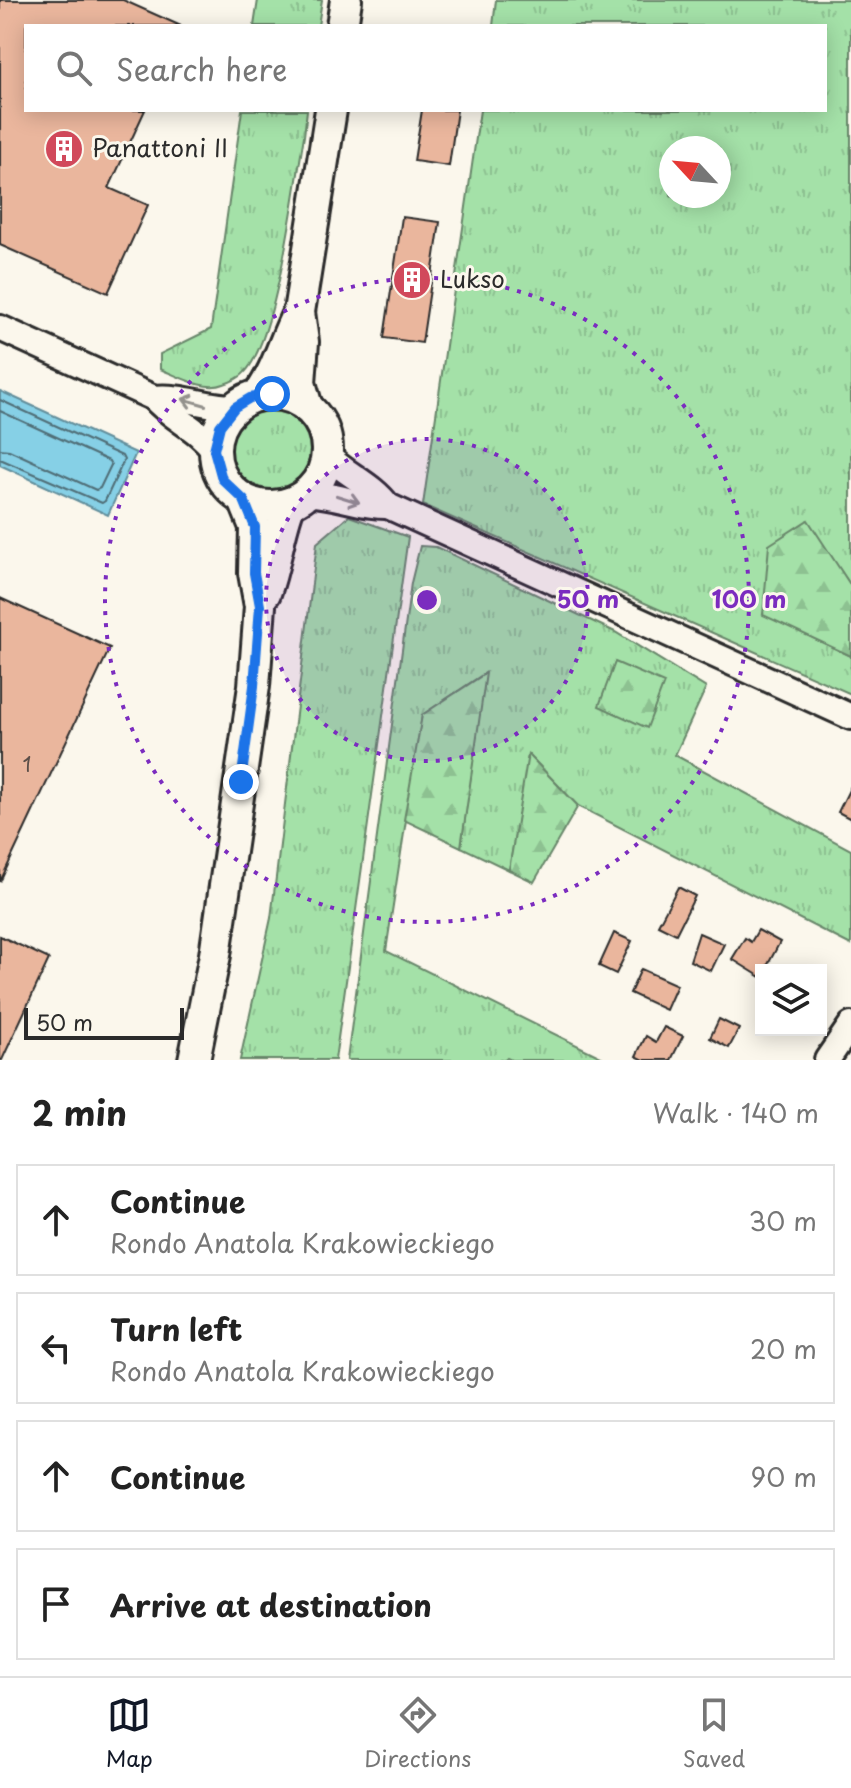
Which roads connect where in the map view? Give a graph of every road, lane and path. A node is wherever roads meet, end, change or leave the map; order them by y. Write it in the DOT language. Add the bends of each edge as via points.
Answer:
graph roads {
  1 [pos="346,0"];
  2 [pos="342,24"];
  3 [pos="331,112"];
  4 [pos="299,312"];
  5 [pos="0,328"];
  6 [pos="154,398"];
  7 [pos="247,401"];
  8 [pos="307,407"];
  9 [pos="214,450"];
  10 [pos="327,455"];
  11 [pos="298,498"];
  12 [pos="244,500"];
  13 [pos="388,506"];
  14 [pos="260,606"];
  15 [pos="851,717"];
  16 [pos="851,1025"];
  17 [pos="194,1060"];
  18 [pos="827,1060"];
  1 -- 2 [label="main road"];
  3 -- 4 [label="main road"];
  4 -- 7 [label="main road" via="273,374"];
  4 -- 8 [label="main road" via="300,383"];
  5 -- 6 [label="street"];
  7 -- 6 [label="street, one-way" via="209,406 173,396"];
  6 -- 9 [label="street" via="203,435"];
  7 -- 8 [label="main road" via="285,396"];
  7 -- 9 [label="main road" via="220,426"];
  8 -- 10 [label="main road" via="320,424"];
  9 -- 12 [label="main road" via="222,479"];
  10 -- 11 [label="main road" via="321,477"];
  10 -- 13 [label="street" via="377,491"];
  11 -- 12 [label="main road" via="266,506"];
  11 -- 13 [label="street, one-way" via="333,495 370,507"];
  11 -- 14 [label="main road" via="279,537"];
  12 -- 14 [label="main road" via="255,527"];
  13 -- 15 [label="street"];
  14 -- 17 [label="main road" via="231,856"];
  16 -- 18 [label="street"];
}
